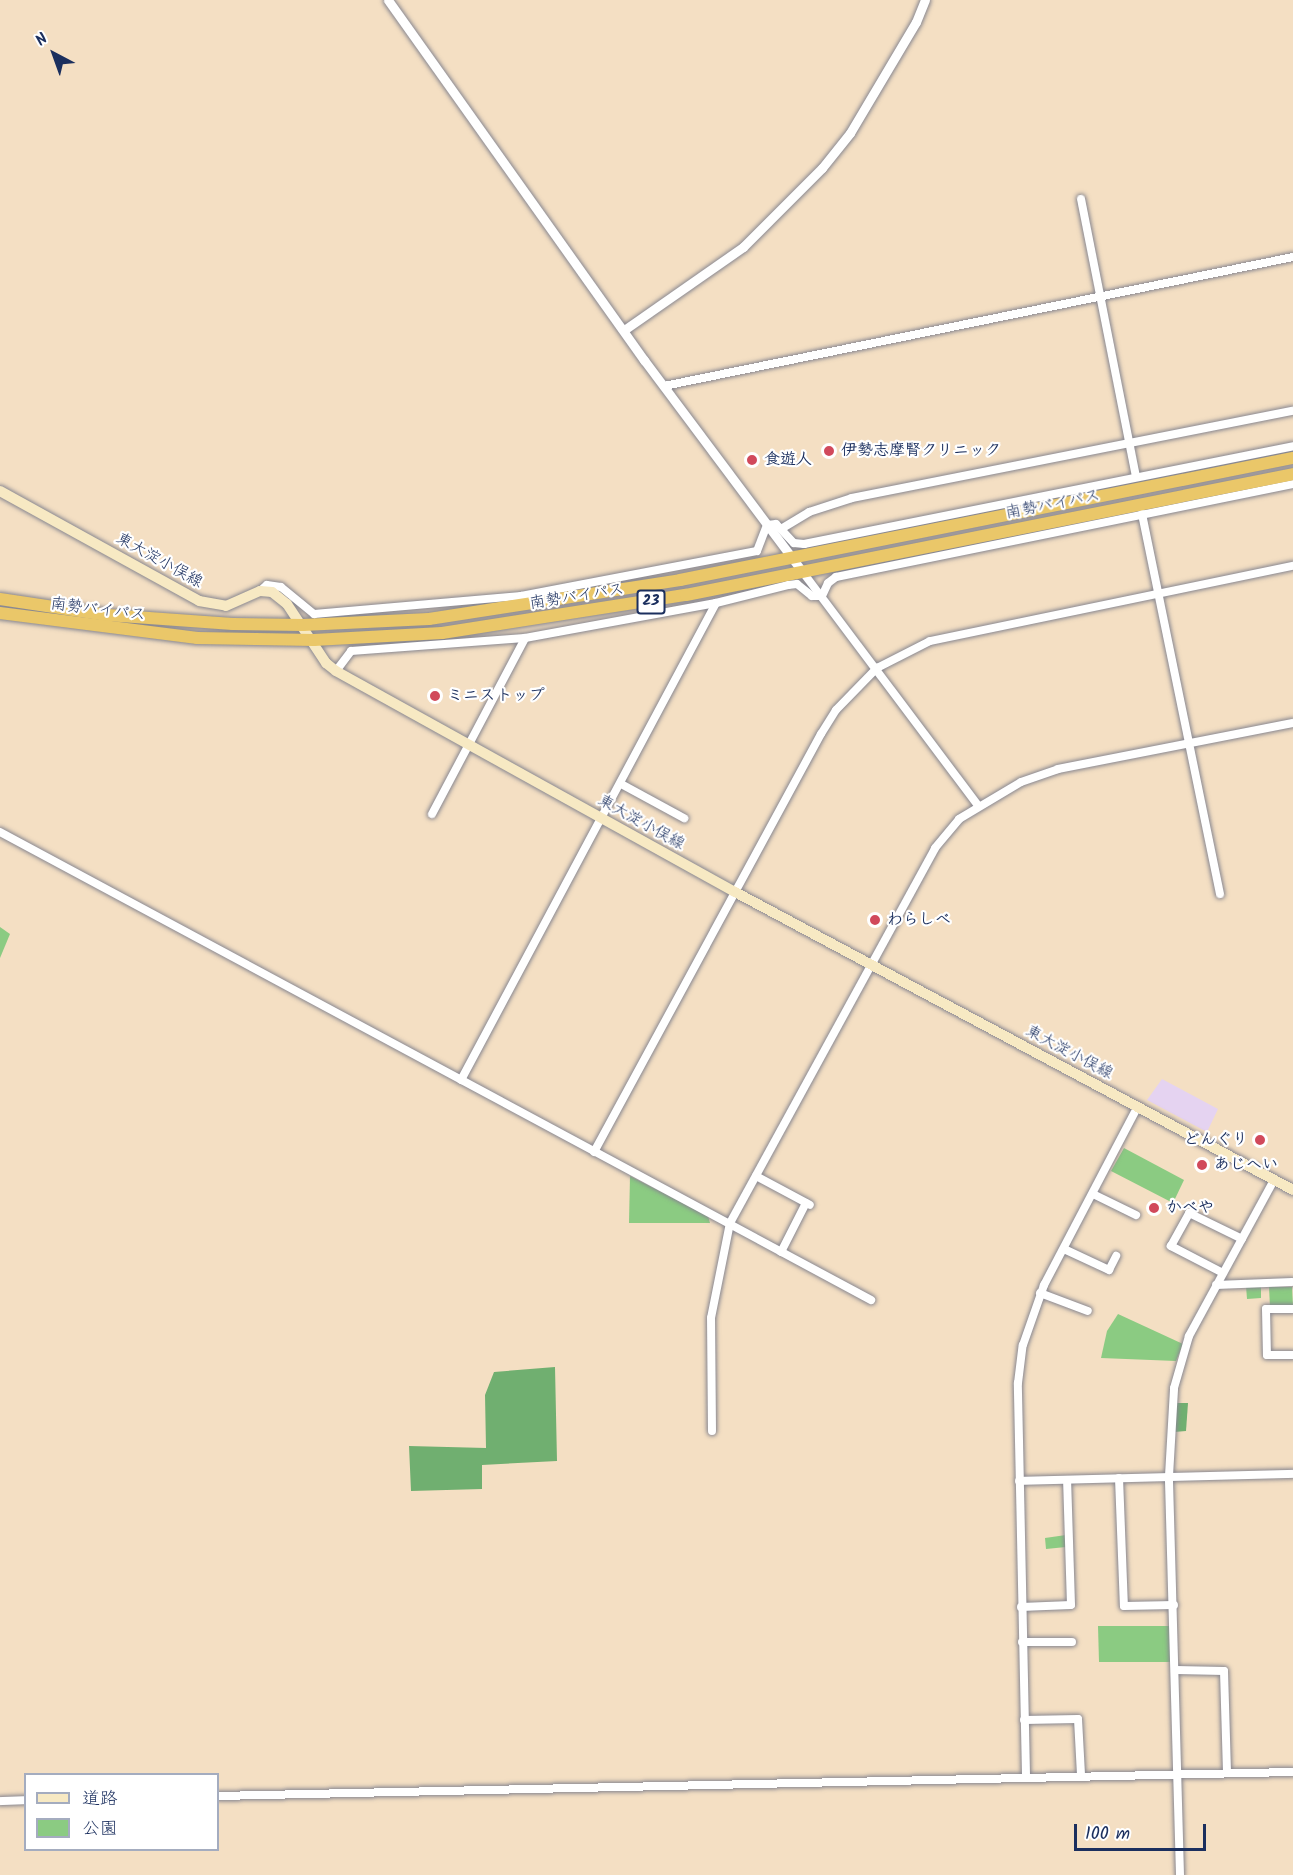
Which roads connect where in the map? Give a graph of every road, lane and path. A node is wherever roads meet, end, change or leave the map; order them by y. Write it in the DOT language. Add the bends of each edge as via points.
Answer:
graph roads {
  1 [pos="388,0"];
  2 [pos="925,0"];
  3 [pos="1081,199"];
  4 [pos="1293,257"];
  5 [pos="1101,295"];
  6 [pos="624,330"];
  7 [pos="664,386"];
  8 [pos="1293,411"];
  9 [pos="1129,443"];
  10 [pos="1293,446"];
  11 [pos="1293,458"];
  12 [pos="1293,474"];
  13 [pos="1136,477"];
  14 [pos="1293,484"];
  15 [pos="0,491"];
  16 [pos="1142,514"];
  17 [pos="767,525"];
  18 [pos="781,529"];
  19 [pos="792,558"];
  20 [pos="1293,566"];
  21 [pos="802,571"];
  22 [pos="260,591"];
  23 [pos="1159,593"];
  24 [pos="822,596"];
  25 [pos="0,599"];
  26 [pos="716,603"];
  27 [pos="0,613"];
  28 [pos="303,625"];
  29 [pos="525,638"];
  30 [pos="314,640"];
  31 [pos="877,668"];
  32 [pos="336,671"];
  33 [pos="1293,723"];
  34 [pos="1190,743"];
  35 [pos="469,744"];
  36 [pos="621,784"];
  37 [pos="978,806"];
  38 [pos="432,814"];
  39 [pos="602,818"];
  40 [pos="684,818"];
  41 [pos="0,832"];
  42 [pos="735,892"];
  43 [pos="1220,894"];
  44 [pos="872,964"];
  45 [pos="461,1080"];
  46 [pos="1138,1106"];
  47 [pos="594,1152"];
  48 [pos="756,1176"];
  49 [pos="1274,1179"];
  50 [pos="1293,1190"];
  51 [pos="1093,1194"];
  52 [pos="1136,1215"];
  53 [pos="730,1223"];
  54 [pos="1242,1239"];
  55 [pos="1064,1249"];
  56 [pos="781,1252"];
  57 [pos="1116,1256"];
  58 [pos="1223,1273"];
  59 [pos="1292,1282"];
  60 [pos="1216,1285"];
  61 [pos="1040,1293"];
  62 [pos="871,1300"];
  63 [pos="1293,1309"];
  64 [pos="1088,1311"];
  65 [pos="1293,1355"];
  66 [pos="712,1431"];
  67 [pos="1293,1474"];
  68 [pos="1169,1476"];
  69 [pos="1119,1478"];
  70 [pos="1067,1480"];
  71 [pos="1019,1482"];
  72 [pos="1174,1605"];
  73 [pos="1021,1607"];
  74 [pos="1022,1642"];
  75 [pos="1072,1642"];
  76 [pos="1176,1670"];
  77 [pos="1024,1720"];
  78 [pos="1293,1772"];
  79 [pos="1227,1773"];
  80 [pos="1026,1775"];
  81 [pos="1081,1775"];
  82 [pos="1178,1775"];
  83 [pos="219,1796"];
  84 [pos="24,1800"];
  85 [pos="0,1801"];
  86 [pos="1180,1875"];
  1 -- 6 [label="street"];
  2 -- 6 [label="street" via="850,133 822,168 743,247"];
  3 -- 5 [label="street"];
  4 -- 5 [label="street"];
  5 -- 7 [label="street"];
  5 -- 9 [label="street"];
  6 -- 7 [label="street"];
  7 -- 17 [label="street"];
  8 -- 9 [label="street"];
  9 -- 13 [label="street"];
  9 -- 18 [label="street" via="852,498 809,512"];
  10 -- 13 [label="street"];
  11 -- 19 [label="highway, 南勢バイパス / 23"];
  12 -- 21 [label="highway, 南勢バイパス / 23"];
  13 -- 18 [label="street" via="804,544 794,543"];
  14 -- 16 [label="street"];
  15 -- 22 [label="main road, 東大淀小俣線" via="199,601 226,606"];
  16 -- 23 [label="street"];
  16 -- 24 [label="street" via="836,577"];
  17 -- 18 [label="street"];
  17 -- 19 [label="street"];
  17 -- 22 [label="street" via="757,551 521,596 314,614 281,587 267,585"];
  19 -- 21 [label="street"];
  19 -- 28 [label="highway, 南勢バイパス / 23" via="491,611 429,619"];
  20 -- 23 [label="street"];
  21 -- 24 [label="street"];
  21 -- 30 [label="highway, 南勢バイパス / 23" via="495,627"];
  22 -- 28 [label="main road, 東大淀小俣線" via="279,596"];
  23 -- 31 [label="street" via="930,641"];
  23 -- 34 [label="street"];
  24 -- 26 [label="street" via="812,596 797,584"];
  24 -- 31 [label="street"];
  25 -- 28 [label="highway, 南勢バイパス / 23" via="107,615"];
  26 -- 29 [label="street"];
  26 -- 36 [label="street"];
  27 -- 30 [label="highway, 南勢バイパス / 23" via="153,634"];
  28 -- 30 [label="main road, 東大淀小俣線"];
  29 -- 32 [label="street" via="351,651"];
  29 -- 35 [label="street"];
  30 -- 32 [label="main road, 東大淀小俣線" via="326,663"];
  31 -- 37 [label="street"];
  31 -- 42 [label="street" via="836,710"];
  32 -- 35 [label="main road, 東大淀小俣線"];
  33 -- 34 [label="street"];
  34 -- 37 [label="street" via="1058,769 1022,782"];
  34 -- 43 [label="street"];
  35 -- 38 [label="street"];
  35 -- 39 [label="main road, 東大淀小俣線"];
  36 -- 39 [label="street"];
  36 -- 40 [label="street"];
  37 -- 44 [label="street" via="959,819 935,848"];
  39 -- 42 [label="main road, 東大淀小俣線"];
  39 -- 45 [label="street"];
  41 -- 45 [label="street"];
  42 -- 44 [label="main road, 東大淀小俣線"];
  42 -- 47 [label="street"];
  44 -- 46 [label="main road, 東大淀小俣線"];
  44 -- 48 [label="street"];
  45 -- 47 [label="street"];
  46 -- 49 [label="main road, 東大淀小俣線"];
  46 -- 51 [label="street"];
  47 -- 53 [label="street"];
  48 -- 53 [label="street"];
  48 -- 56 [label="street" via="808,1204"];
  49 -- 50 [label="main road, 東大淀小俣線"];
  49 -- 54 [label="street"];
  51 -- 52 [label="street"];
  51 -- 55 [label="street"];
  53 -- 56 [label="street"];
  53 -- 66 [label="street" via="710,1330"];
  54 -- 58 [label="street"];
  54 -- 58 [label="street" via="1189,1213 1171,1246"];
  55 -- 57 [label="street" via="1109,1270"];
  55 -- 61 [label="street"];
  56 -- 62 [label="street"];
  58 -- 60 [label="street"];
  59 -- 60 [label="street"];
  60 -- 68 [label="street" via="1189,1336 1181,1361 1171,1413"];
  61 -- 64 [label="street"];
  61 -- 71 [label="street" via="1020,1362"];
  63 -- 65 [label="street" via="1266,1310 1268,1355"];
  67 -- 68 [label="street"];
  68 -- 69 [label="street"];
  68 -- 72 [label="street"];
  69 -- 70 [label="street"];
  69 -- 72 [label="street" via="1124,1606"];
  70 -- 71 [label="street"];
  70 -- 73 [label="street" via="1071,1605"];
  71 -- 73 [label="street"];
  72 -- 76 [label="street"];
  73 -- 74 [label="street"];
  74 -- 75 [label="street"];
  74 -- 77 [label="street"];
  76 -- 79 [label="street" via="1224,1671"];
  76 -- 82 [label="street"];
  77 -- 80 [label="street"];
  77 -- 81 [label="street" via="1078,1719"];
  78 -- 79 [label="street"];
  79 -- 82 [label="street"];
  80 -- 81 [label="street"];
  80 -- 83 [label="street"];
  81 -- 82 [label="street"];
  82 -- 86 [label="street"];
  84 -- 85 [label="street"];
}
